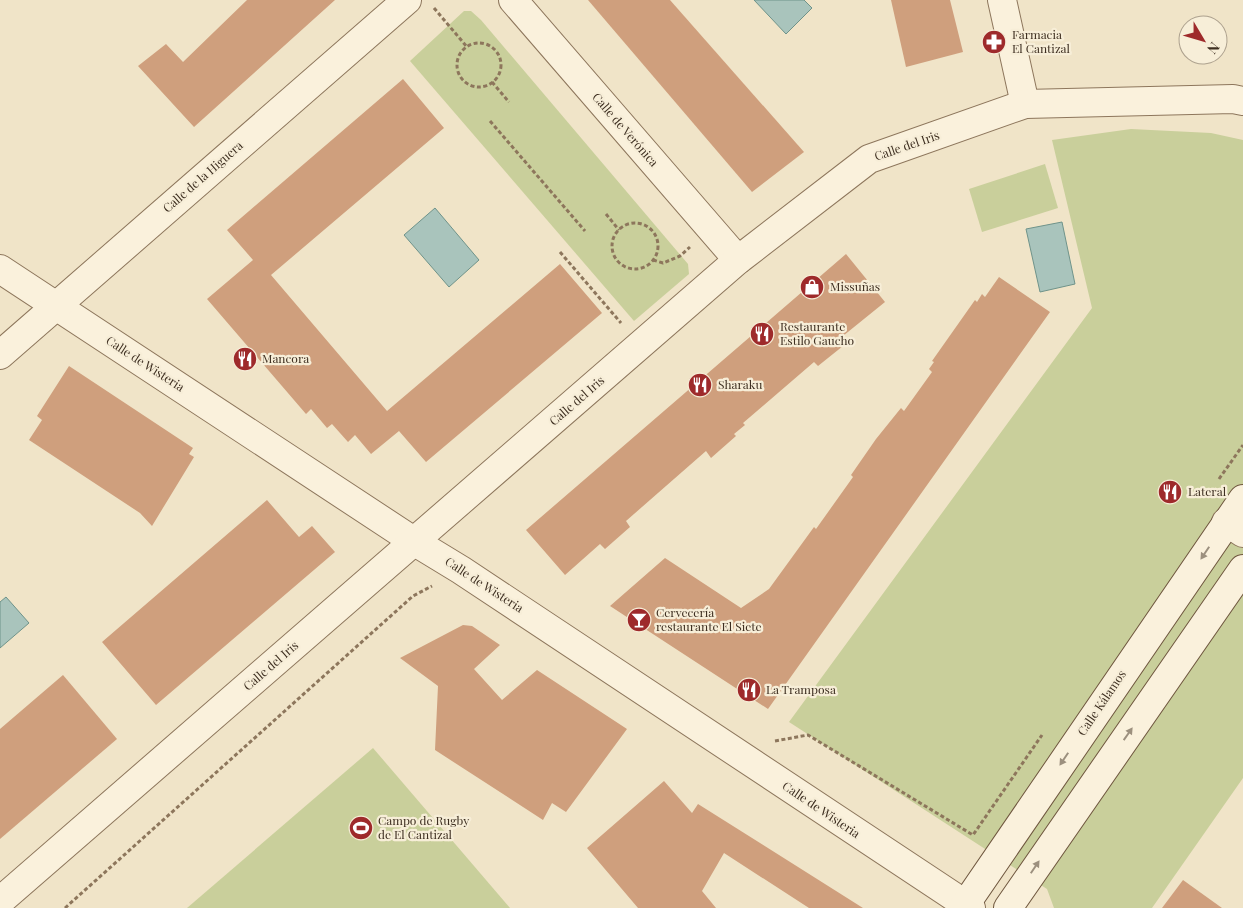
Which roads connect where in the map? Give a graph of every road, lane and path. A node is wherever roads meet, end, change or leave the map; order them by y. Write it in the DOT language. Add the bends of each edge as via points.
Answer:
graph roads {
  1 [pos="407,0"];
  2 [pos="513,0"];
  3 [pos="1002,0"];
  4 [pos="433,7"];
  5 [pos="467,47"];
  6 [pos="492,82"];
  7 [pos="1243,101"];
  8 [pos="509,102"];
  9 [pos="1025,104"];
  10 [pos="490,121"];
  11 [pos="606,214"];
  12 [pos="711,229"];
  13 [pos="619,230"];
  14 [pos="585,231"];
  15 [pos="560,252"];
  16 [pos="653,260"];
  17 [pos="738,260"];
  18 [pos="0,269"];
  19 [pos="56,305"];
  20 [pos="640,345"];
  21 [pos="0,355"];
  22 [pos="1243,499"];
  23 [pos="1235,528"];
  24 [pos="415,542"];
  25 [pos="1243,570"];
  26 [pos="0,901"];
  27 [pos="966,907"];
  28 [pos="1008,908"];
  1 -- 19 [label="street, Calle de la Higuera"];
  2 -- 12 [label="street, Calle de Verónica"];
  3 -- 9 [label="street"];
  4 -- 5 [label="path"];
  5 -- 6 [label="path" via="483,44 497,53 500,70"];
  5 -- 6 [label="path" via="458,58 460,77 477,87"];
  6 -- 8 [label="path"];
  7 -- 9 [label="street, Calle del Iris"];
  9 -- 17 [label="street, Calle del Iris" via="869,159"];
  10 -- 14 [label="path"];
  11 -- 13 [label="path"];
  12 -- 16 [label="path" via="680,256 663,263"];
  12 -- 17 [label="street, Calle de Verónica"];
  13 -- 16 [label="path" via="634,223 646,226 658,245"];
  13 -- 16 [label="path" via="613,238 612,253 622,265 644,268"];
  15 -- 20 [label="path"];
  17 -- 20 [label="street, Calle del Iris"];
  18 -- 19 [label="street, Calle de Wisteria"];
  19 -- 21 [label="street, Calle de la Higuera"];
  19 -- 24 [label="street, Calle de Wisteria"];
  20 -- 24 [label="street, Calle del Iris"];
  22 -- 23 [label="street, Calle Kálamos"];
  23 -- 27 [label="street, Calle Kálamos, one-way"];
  24 -- 26 [label="street, Calle del Iris"];
  24 -- 27 [label="street, Calle de Wisteria"];
  28 -- 25 [label="street, one-way"];
}
